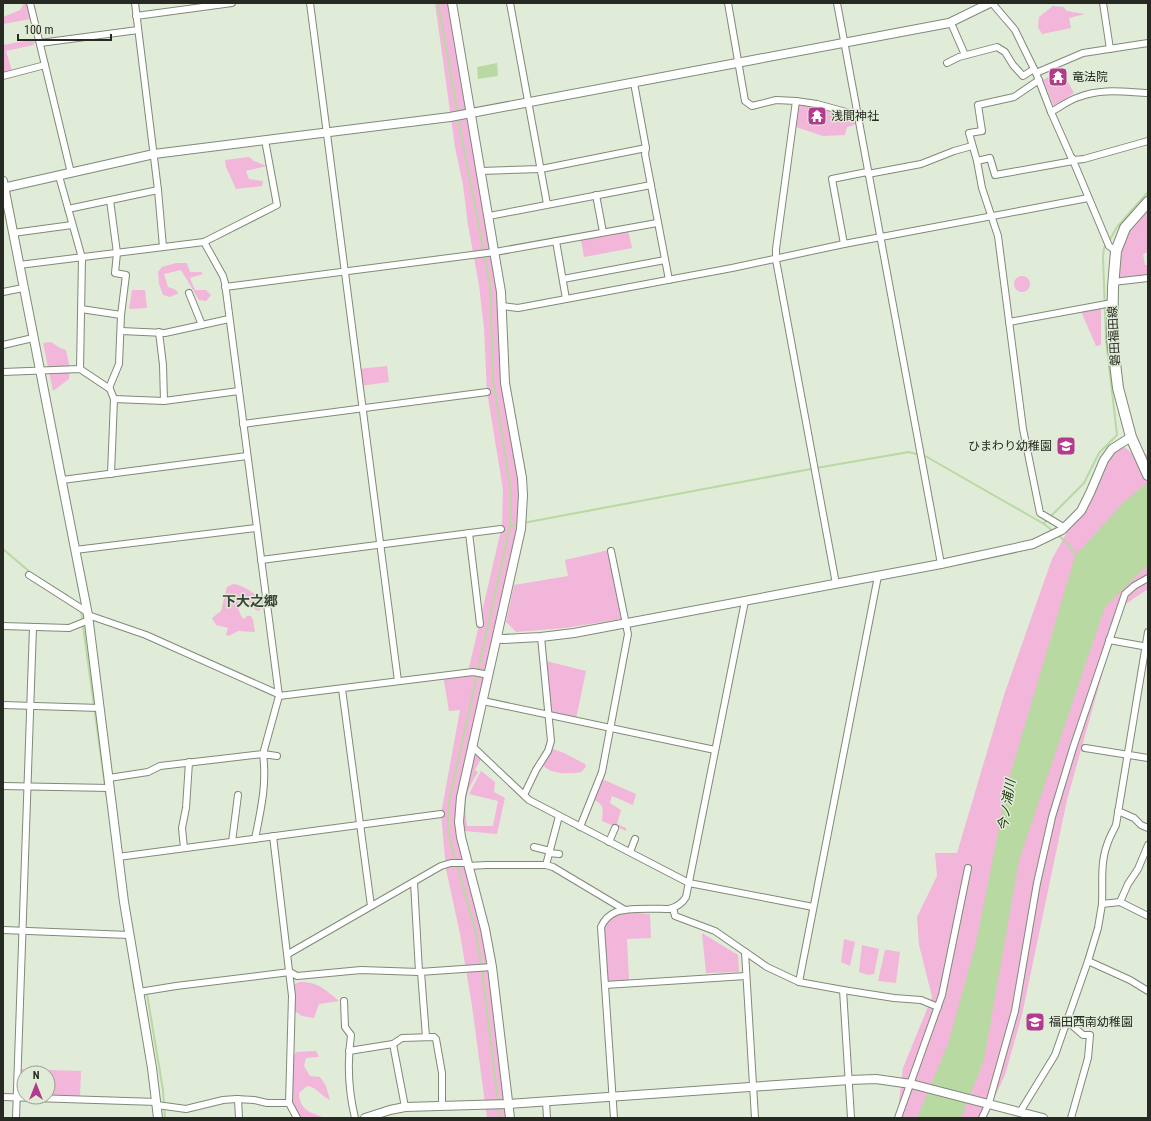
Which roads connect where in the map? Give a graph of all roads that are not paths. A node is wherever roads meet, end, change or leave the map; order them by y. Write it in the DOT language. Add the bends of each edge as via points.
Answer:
graph roads {
  1 [pos="30,3"];
  2 [pos="135,3"];
  3 [pos="232,3"];
  4 [pos="310,3"];
  5 [pos="452,3"];
  6 [pos="510,3"];
  7 [pos="728,3"];
  8 [pos="837,3"];
  9 [pos="991,3"];
  10 [pos="1103,3"];
  11 [pos="136,16"];
  12 [pos="951,23"];
  13 [pos="138,30"];
  14 [pos="40,43"];
  15 [pos="844,43"];
  16 [pos="1148,43"];
  17 [pos="1110,49"];
  18 [pos="965,55"];
  19 [pos="739,63"];
  20 [pos="947,63"];
  21 [pos="45,65"];
  22 [pos="1035,71"];
  23 [pos="3,76"];
  24 [pos="1039,80"];
  25 [pos="634,83"];
  26 [pos="1148,93"];
  27 [pos="796,101"];
  28 [pos="529,102"];
  29 [pos="1051,112"];
  30 [pos="470,113"];
  31 [pos="857,115"];
  32 [pos="327,132"];
  33 [pos="265,140"];
  34 [pos="1148,141"];
  35 [pos="972,146"];
  36 [pos="646,148"];
  37 [pos="154,154"];
  38 [pos="1072,159"];
  39 [pos="977,161"];
  40 [pos="541,169"];
  41 [pos="481,171"];
  42 [pos="71,173"];
  43 [pos="867,173"];
  44 [pos="58,176"];
  45 [pos="3,185"];
  46 [pos="651,185"];
  47 [pos="158,190"];
  48 [pos="596,195"];
  49 [pos="1088,198"];
  50 [pos="110,200"];
  51 [pos="1148,202"];
  52 [pos="547,204"];
  53 [pos="68,209"];
  54 [pos="489,216"];
  55 [pos="991,217"];
  56 [pos="657,223"];
  57 [pos="72,224"];
  58 [pos="603,232"];
  59 [pos="13,233"];
  60 [pos="880,237"];
  61 [pos="556,241"];
  62 [pos="204,242"];
  63 [pos="844,244"];
  64 [pos="163,247"];
  65 [pos="1116,251"];
  66 [pos="493,252"];
  67 [pos="117,253"];
  68 [pos="82,258"];
  69 [pos="665,260"];
  70 [pos="776,260"];
  71 [pos="18,265"];
  72 [pos="345,272"];
  73 [pos="1148,278"];
  74 [pos="563,279"];
  75 [pos="669,280"];
  76 [pos="1113,282"];
  77 [pos="225,287"];
  78 [pos="23,288"];
  79 [pos="3,292"];
  80 [pos="190,292"];
  81 [pos="566,299"];
  82 [pos="1112,303"];
  83 [pos="503,306"];
  84 [pos="81,309"];
  85 [pos="122,315"];
  86 [pos="229,319"];
  87 [pos="1009,322"];
  88 [pos="202,325"];
  89 [pos="120,331"];
  90 [pos="159,332"];
  91 [pos="34,338"];
  92 [pos="3,345"];
  93 [pos="80,369"];
  94 [pos="40,371"];
  95 [pos="3,372"];
  96 [pos="109,388"];
  97 [pos="238,391"];
  98 [pos="487,392"];
  99 [pos="114,399"];
  100 [pos="164,401"];
  101 [pos="363,408"];
  102 [pos="243,424"];
  103 [pos="1131,437"];
  104 [pos="247,456"];
  105 [pos="110,474"];
  106 [pos="1148,474"];
  107 [pos="62,480"];
  108 [pos="256,528"];
  109 [pos="1064,528"];
  110 [pos="501,529"];
  111 [pos="469,533"];
  112 [pos="381,545"];
  113 [pos="75,550"];
  114 [pos="611,551"];
  115 [pos="261,560"];
  116 [pos="941,564"];
  117 [pos="29,575"];
  118 [pos="878,576"];
  119 [pos="1148,578"];
  120 [pos="836,584"];
  121 [pos="745,601"];
  122 [pos="88,616"];
  123 [pos="626,623"];
  124 [pos="480,624"];
  125 [pos="3,626"];
  126 [pos="33,627"];
  127 [pos="1148,632"];
  128 [pos="497,638"];
  129 [pos="541,638"];
  130 [pos="1109,640"];
  131 [pos="1147,647"];
  132 [pos="487,675"];
  133 [pos="398,681"];
  134 [pos="342,688"];
  135 [pos="278,695"];
  136 [pos="483,702"];
  137 [pos="3,705"];
  138 [pos="31,706"];
  139 [pos="100,708"];
  140 [pos="548,715"];
  141 [pos="610,728"];
  142 [pos="473,747"];
  143 [pos="1085,748"];
  144 [pos="715,750"];
  145 [pos="263,754"];
  146 [pos="1128,754"];
  147 [pos="277,756"];
  148 [pos="1148,758"];
  149 [pos="189,762"];
  150 [pos="109,778"];
  151 [pos="3,786"];
  152 [pos="27,787"];
  153 [pos="110,788"];
  154 [pos="238,795"];
  155 [pos="524,796"];
  156 [pos="1118,811"];
  157 [pos="441,814"];
  158 [pos="559,816"];
  159 [pos="359,825"];
  160 [pos="580,827"];
  161 [pos="615,828"];
  162 [pos="1148,828"];
  163 [pos="273,836"];
  164 [pos="636,838"];
  165 [pos="255,839"];
  166 [pos="232,842"];
  167 [pos="609,842"];
  168 [pos="1148,845"];
  169 [pos="184,848"];
  170 [pos="534,848"];
  171 [pos="550,852"];
  172 [pos="630,852"];
  173 [pos="558,854"];
  174 [pos="118,857"];
  175 [pos="468,864"];
  176 [pos="546,865"];
  177 [pos="968,868"];
  178 [pos="414,882"];
  179 [pos="689,883"];
  180 [pos="1120,902"];
  181 [pos="1102,904"];
  182 [pos="370,906"];
  183 [pos="813,907"];
  184 [pos="673,908"];
  185 [pos="626,910"];
  186 [pos="1148,916"];
  187 [pos="3,930"];
  188 [pos="23,931"];
  189 [pos="129,935"];
  190 [pos="745,952"];
  191 [pos="288,954"];
  192 [pos="1088,962"];
  193 [pos="490,967"];
  194 [pos="290,972"];
  195 [pos="420,972"];
  196 [pos="746,976"];
  197 [pos="799,982"];
  198 [pos="605,985"];
  199 [pos="843,990"];
  200 [pos="138,992"];
  201 [pos="1148,992"];
  202 [pos="344,1000"];
  203 [pos="938,1007"];
  204 [pos="1067,1021"];
  205 [pos="426,1037"];
  206 [pos="394,1044"];
  207 [pos="349,1051"];
  208 [pos="17,1065"];
  209 [pos="849,1080"];
  210 [pos="910,1083"];
  211 [pos="753,1087"];
  212 [pos="613,1096"];
  213 [pos="3,1097"];
  214 [pos="16,1097"];
  215 [pos="56,1099"];
  216 [pos="238,1099"];
  217 [pos="546,1101"];
  218 [pos="157,1103"];
  219 [pos="289,1103"];
  220 [pos="988,1103"];
  221 [pos="508,1104"];
  222 [pos="16,1105"];
  223 [pos="442,1106"];
  224 [pos="405,1107"];
  225 [pos="1020,1112"];
  226 [pos="378,1116"];
  227 [pos="16,1118"];
  228 [pos="158,1118"];
  229 [pos="239,1118"];
  230 [pos="297,1118"];
  231 [pos="355,1118"];
  232 [pos="365,1118"];
  233 [pos="510,1118"];
  234 [pos="547,1118"];
  235 [pos="614,1118"];
  236 [pos="755,1118"];
  237 [pos="851,1118"];
  238 [pos="898,1118"];
  239 [pos="982,1118"];
  240 [pos="1043,1118"];
  241 [pos="1071,1118"];
  1 -- 14 [label="street"];
  2 -- 11 [label="street"];
  3 -- 11 [label="street"];
  4 -- 32 [label="street"];
  5 -- 30 [label="street"];
  6 -- 28 [label="street"];
  7 -- 19 [label="street"];
  8 -- 15 [label="street"];
  9 -- 12 [label="street"];
  9 -- 22 [label="street" via="1015,30"];
  10 -- 17 [label="street"];
  11 -- 13 [label="street"];
  12 -- 15 [label="street"];
  12 -- 18 [label="street"];
  13 -- 14 [label="street"];
  13 -- 37 [label="street"];
  14 -- 21 [label="street"];
  15 -- 19 [label="street"];
  15 -- 31 [label="street"];
  16 -- 17 [label="street"];
  17 -- 22 [label="street" via="1083,53"];
  18 -- 20 [label="street"];
  18 -- 22 [label="street" via="997,47 1005,52 1022,76"];
  19 -- 25 [label="street"];
  19 -- 27 [label="street" via="746,101 752,106 776,100"];
  21 -- 23 [label="street"];
  21 -- 42 [label="street"];
  22 -- 24 [label="street"];
  24 -- 29 [label="street"];
  24 -- 35 [label="street" via="1014,97 978,105 982,131 969,133"];
  25 -- 28 [label="street"];
  25 -- 36 [label="street"];
  26 -- 29 [label="street" via="1096,91 1077,97"];
  27 -- 31 [label="street"];
  27 -- 70 [label="street"];
  28 -- 30 [label="street"];
  28 -- 40 [label="street"];
  29 -- 38 [label="street"];
  30 -- 32 [label="street"];
  30 -- 41 [label="street"];
  31 -- 43 [label="street"];
  32 -- 33 [label="street"];
  32 -- 72 [label="street"];
  33 -- 37 [label="street"];
  33 -- 62 [label="street" via="276,205"];
  34 -- 38 [label="street" via="1084,160"];
  35 -- 39 [label="street"];
  35 -- 43 [label="street" via="921,164"];
  36 -- 40 [label="street"];
  36 -- 46 [label="street"];
  37 -- 42 [label="street"];
  37 -- 47 [label="street"];
  38 -- 39 [label="street" via="995,175 990,158"];
  38 -- 49 [label="street"];
  39 -- 55 [label="street"];
  40 -- 41 [label="street"];
  40 -- 52 [label="street"];
  41 -- 54 [label="street"];
  42 -- 44 [label="street"];
  43 -- 60 [label="street"];
  43 -- 63 [label="street" via="832,179"];
  44 -- 45 [label="street"];
  44 -- 53 [label="street"];
  45 -- 59 [label="street"];
  46 -- 48 [label="street"];
  46 -- 56 [label="street"];
  47 -- 50 [label="street"];
  47 -- 64 [label="street"];
  48 -- 52 [label="street"];
  48 -- 58 [label="street"];
  49 -- 55 [label="street"];
  49 -- 65 [label="street" via="1109,246"];
  50 -- 53 [label="street"];
  50 -- 67 [label="street"];
  51 -- 65 [label="main road, 磐田福田線" via="1125,228"];
  52 -- 54 [label="street"];
  53 -- 57 [label="street"];
  54 -- 66 [label="street"];
  55 -- 60 [label="street"];
  55 -- 87 [label="street" via="998,236"];
  56 -- 58 [label="street"];
  56 -- 69 [label="street"];
  57 -- 59 [label="street"];
  57 -- 68 [label="street"];
  58 -- 61 [label="street"];
  59 -- 71 [label="street"];
  60 -- 63 [label="street"];
  60 -- 116 [label="street"];
  61 -- 66 [label="street"];
  61 -- 74 [label="street"];
  62 -- 64 [label="street"];
  62 -- 77 [label="street" via="223,276"];
  63 -- 70 [label="street"];
  64 -- 67 [label="street"];
  65 -- 76 [label="main road, 磐田福田線"];
  66 -- 72 [label="street"];
  66 -- 83 [label="street"];
  67 -- 68 [label="street"];
  67 -- 85 [label="street" via="115,273 126,275"];
  68 -- 71 [label="street"];
  68 -- 84 [label="street"];
  69 -- 74 [label="street"];
  69 -- 75 [label="street"];
  70 -- 75 [label="street"];
  70 -- 120 [label="street"];
  71 -- 78 [label="street"];
  72 -- 77 [label="street"];
  72 -- 101 [label="street"];
  73 -- 76 [label="street"];
  74 -- 81 [label="street"];
  75 -- 81 [label="street"];
  76 -- 82 [label="main road, 磐田福田線"];
  77 -- 86 [label="street"];
  78 -- 79 [label="street"];
  78 -- 91 [label="street"];
  80 -- 88 [label="street"];
  81 -- 83 [label="street" via="518,308"];
  82 -- 87 [label="street"];
  82 -- 103 [label="main road, 磐田福田線" via="1113,356 1118,388"];
  83 -- 128 [label="street" via="505,383 522,478 523,514"];
  84 -- 85 [label="street"];
  84 -- 93 [label="street"];
  85 -- 89 [label="street"];
  86 -- 88 [label="street"];
  86 -- 97 [label="street"];
  87 -- 109 [label="street" via="1023,428 1040,513"];
  88 -- 90 [label="street"];
  89 -- 90 [label="street"];
  89 -- 96 [label="street" via="118,364"];
  90 -- 100 [label="street"];
  91 -- 92 [label="street"];
  91 -- 94 [label="street"];
  93 -- 94 [label="street"];
  93 -- 96 [label="street"];
  94 -- 95 [label="street"];
  94 -- 107 [label="street"];
  96 -- 99 [label="street"];
  97 -- 100 [label="street"];
  97 -- 102 [label="street"];
  98 -- 101 [label="street"];
  99 -- 100 [label="street"];
  99 -- 105 [label="street"];
  101 -- 102 [label="street"];
  101 -- 112 [label="street"];
  102 -- 104 [label="street"];
  103 -- 106 [label="main road, 磐田福田線"];
  103 -- 109 [label="street" via="1112,449 1104,460 1081,511"];
  104 -- 105 [label="street"];
  104 -- 108 [label="street"];
  105 -- 107 [label="street"];
  107 -- 113 [label="street"];
  108 -- 113 [label="street"];
  108 -- 115 [label="street"];
  109 -- 116 [label="street" via="1054,536 1034,544"];
  110 -- 111 [label="street"];
  111 -- 112 [label="street"];
  111 -- 124 [label="street"];
  112 -- 115 [label="street"];
  112 -- 133 [label="street"];
  113 -- 122 [label="street"];
  114 -- 123 [label="street"];
  115 -- 135 [label="street"];
  116 -- 118 [label="street"];
  117 -- 122 [label="street"];
  118 -- 120 [label="street"];
  118 -- 183 [label="street"];
  119 -- 130 [label="street" via="1125,594"];
  120 -- 121 [label="street"];
  121 -- 123 [label="street"];
  121 -- 144 [label="street"];
  122 -- 126 [label="street" via="69,628"];
  122 -- 135 [label="street" via="146,635"];
  122 -- 139 [label="street"];
  123 -- 129 [label="street"];
  123 -- 141 [label="street" via="628,634"];
  125 -- 126 [label="street"];
  126 -- 138 [label="street"];
  127 -- 131 [label="street"];
  128 -- 129 [label="street"];
  128 -- 132 [label="street"];
  129 -- 140 [label="street"];
  130 -- 131 [label="street"];
  130 -- 220 [label="street" via="1052,817 1036,883 1015,1011"];
  131 -- 146 [label="street"];
  132 -- 133 [label="street" via="473,672"];
  132 -- 136 [label="street"];
  133 -- 134 [label="street"];
  134 -- 135 [label="street"];
  134 -- 159 [label="street"];
  135 -- 145 [label="street"];
  136 -- 140 [label="street"];
  136 -- 142 [label="street"];
  137 -- 138 [label="street"];
  138 -- 139 [label="street"];
  138 -- 152 [label="street"];
  139 -- 150 [label="street"];
  140 -- 141 [label="street"];
  140 -- 155 [label="street" via="551,733 548,751"];
  141 -- 144 [label="street"];
  141 -- 160 [label="street" via="602,772"];
  142 -- 155 [label="street"];
  142 -- 175 [label="street" via="459,812 459,826"];
  143 -- 146 [label="street"];
  144 -- 179 [label="street"];
  145 -- 147 [label="street"];
  145 -- 149 [label="street"];
  145 -- 165 [label="street" via="264,793"];
  146 -- 148 [label="street"];
  146 -- 156 [label="street"];
  149 -- 150 [label="street"];
  149 -- 169 [label="street" via="182,828"];
  150 -- 153 [label="street"];
  151 -- 152 [label="street"];
  152 -- 153 [label="street"];
  152 -- 188 [label="street"];
  153 -- 174 [label="street"];
  154 -- 166 [label="street"];
  155 -- 158 [label="street"];
  156 -- 162 [label="street"];
  156 -- 181 [label="street" via="1116,825 1106,845 1102,871"];
  157 -- 159 [label="street"];
  158 -- 160 [label="street"];
  158 -- 171 [label="street"];
  159 -- 163 [label="street"];
  159 -- 182 [label="street"];
  160 -- 167 [label="street"];
  161 -- 167 [label="street"];
  163 -- 165 [label="street"];
  163 -- 191 [label="street"];
  164 -- 172 [label="street"];
  165 -- 166 [label="street"];
  166 -- 169 [label="street"];
  167 -- 172 [label="street"];
  168 -- 180 [label="street"];
  169 -- 174 [label="street"];
  170 -- 171 [label="street"];
  171 -- 173 [label="street"];
  171 -- 176 [label="street"];
  172 -- 179 [label="street"];
  174 -- 189 [label="street"];
  175 -- 176 [label="street"];
  175 -- 178 [label="street" via="451,863"];
  175 -- 193 [label="street" via="485,929"];
  176 -- 185 [label="street"];
  177 -- 203 [label="street"];
  178 -- 182 [label="street"];
  178 -- 195 [label="street"];
  179 -- 183 [label="street"];
  179 -- 184 [label="street" via="683,902"];
  180 -- 181 [label="street"];
  180 -- 186 [label="street"];
  181 -- 192 [label="street"];
  182 -- 191 [label="street"];
  183 -- 197 [label="street"];
  184 -- 185 [label="street"];
  184 -- 190 [label="street" via="675,916 715,931"];
  185 -- 198 [label="street" via="617,911 609,916 601,927"];
  187 -- 188 [label="street"];
  188 -- 189 [label="street"];
  188 -- 208 [label="street"];
  189 -- 200 [label="street"];
  190 -- 196 [label="street"];
  190 -- 197 [label="street" via="767,967"];
  191 -- 194 [label="street"];
  192 -- 201 [label="street" via="1130,980"];
  192 -- 204 [label="street"];
  193 -- 195 [label="street"];
  193 -- 221 [label="street"];
  194 -- 195 [label="street" via="297,976 362,970"];
  194 -- 200 [label="street"];
  194 -- 219 [label="street" via="292,996"];
  195 -- 205 [label="street"];
  196 -- 198 [label="street"];
  196 -- 211 [label="street"];
  197 -- 199 [label="street"];
  198 -- 212 [label="street"];
  199 -- 203 [label="street" via="921,1000"];
  199 -- 209 [label="street"];
  200 -- 218 [label="street"];
  202 -- 207 [label="street" via="345,1027 350,1034"];
  203 -- 210 [label="street"];
  204 -- 225 [label="street" via="1055,1055"];
  204 -- 241 [label="street" via="1083,1035 1090,1035 1088,1058"];
  205 -- 206 [label="street" via="402,1038"];
  205 -- 223 [label="street" via="436,1039 442,1073"];
  206 -- 207 [label="street"];
  206 -- 224 [label="street"];
  207 -- 231 [label="street" via="350,1099"];
  209 -- 210 [label="street" via="876,1079"];
  209 -- 211 [label="street"];
  209 -- 237 [label="street"];
  210 -- 220 [label="street"];
  210 -- 238 [label="street"];
  211 -- 212 [label="street"];
  211 -- 236 [label="street"];
  212 -- 217 [label="street"];
  212 -- 235 [label="street"];
  213 -- 214 [label="street"];
  215 -- 218 [label="street"];
  216 -- 218 [label="street" via="186,1109"];
  216 -- 219 [label="street" via="267,1104"];
  216 -- 229 [label="street"];
  217 -- 221 [label="street"];
  217 -- 234 [label="street"];
  218 -- 228 [label="street"];
  219 -- 230 [label="street"];
  220 -- 225 [label="street"];
  220 -- 239 [label="street"];
  221 -- 223 [label="street"];
  221 -- 233 [label="street"];
  222 -- 227 [label="street"];
  223 -- 224 [label="street"];
  224 -- 226 [label="street"];
  225 -- 240 [label="street"];
  226 -- 232 [label="street"];
}
